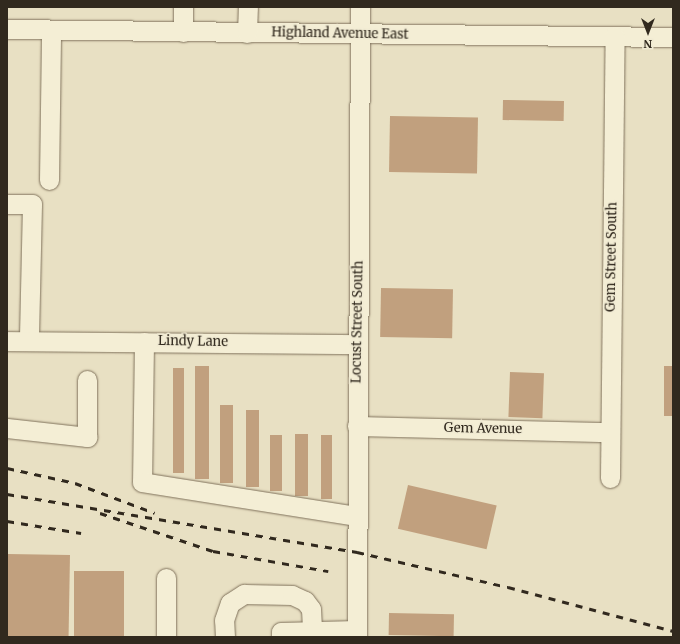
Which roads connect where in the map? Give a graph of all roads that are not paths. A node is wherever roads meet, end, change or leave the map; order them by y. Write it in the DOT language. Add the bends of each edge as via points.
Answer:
graph roads {
  1 [pos="183,7"];
  2 [pos="248,7"];
  3 [pos="360,7"];
  4 [pos="7,29"];
  5 [pos="51,30"];
  6 [pos="184,32"];
  7 [pos="247,33"];
  8 [pos="361,35"];
  9 [pos="615,36"];
  10 [pos="673,37"];
  11 [pos="49,180"];
  12 [pos="7,204"];
  13 [pos="7,341"];
  14 [pos="29,341"];
  15 [pos="144,342"];
  16 [pos="358,344"];
  17 [pos="87,380"];
  18 [pos="357,426"];
  19 [pos="7,428"];
  20 [pos="610,432"];
  21 [pos="610,478"];
  22 [pos="357,516"];
  23 [pos="166,578"];
  24 [pos="312,631"];
  25 [pos="357,634"];
  26 [pos="166,637"];
  27 [pos="225,637"];
  28 [pos="281,637"];
  1 -- 6 [label="street"];
  2 -- 7 [label="street"];
  3 -- 8 [label="street, Locust Street South"];
  4 -- 5 [label="street, Highland Avenue East"];
  5 -- 6 [label="street, Highland Avenue East"];
  5 -- 11 [label="street"];
  6 -- 7 [label="street, Highland Avenue East"];
  7 -- 8 [label="street, Highland Avenue East"];
  8 -- 9 [label="street, Highland Avenue East"];
  8 -- 16 [label="street, Locust Street South"];
  9 -- 10 [label="street, Highland Avenue East"];
  9 -- 20 [label="street, Gem Street South"];
  12 -- 14 [label="street" via="32,204"];
  13 -- 14 [label="street, Lindy Lane"];
  14 -- 15 [label="street, Lindy Lane"];
  15 -- 16 [label="street, Lindy Lane"];
  15 -- 22 [label="street" via="142,482"];
  16 -- 18 [label="street, Locust Street South"];
  17 -- 19 [label="street" via="88,437"];
  18 -- 20 [label="street, Gem Avenue"];
  18 -- 22 [label="street, Locust Street South"];
  20 -- 21 [label="street, Gem Street South"];
  22 -- 25 [label="street, Locust Street South"];
  23 -- 26 [label="street"];
  24 -- 25 [label="street"];
  24 -- 27 [label="street" via="311,609 305,601 292,595 244,594 230,604 224,620"];
  24 -- 28 [label="street" via="281,632"];
}
